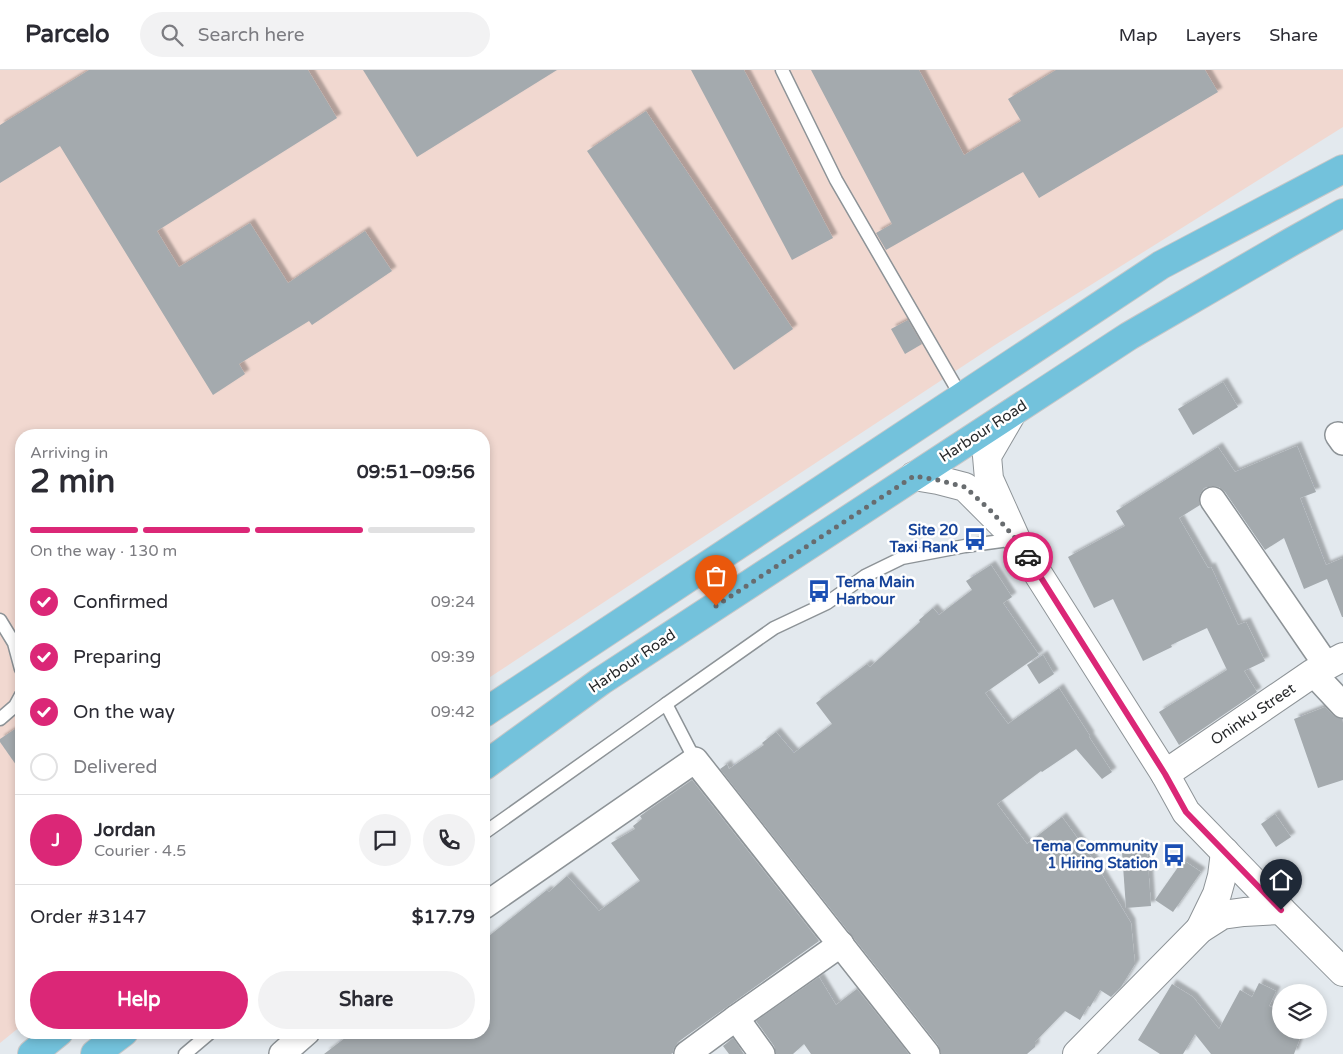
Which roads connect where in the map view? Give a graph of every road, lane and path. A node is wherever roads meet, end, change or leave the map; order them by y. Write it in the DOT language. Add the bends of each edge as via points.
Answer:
graph roads {
  1 [pos="782,70"];
  2 [pos="1343,169"];
  3 [pos="1343,214"];
  4 [pos="961,396"];
  5 [pos="1012,413"];
  6 [pos="914,476"];
  7 [pos="1214,500"];
  8 [pos="1016,539"];
  9 [pos="0,620"];
  10 [pos="15,647"];
  11 [pos="1328,665"];
  12 [pos="666,704"];
  13 [pos="1343,705"];
  14 [pos="15,706"];
  15 [pos="490,709"];
  16 [pos="0,718"];
  17 [pos="695,760"];
  18 [pos="490,762"];
  19 [pos="1165,774"];
  20 [pos="490,829"];
  21 [pos="1225,852"];
  22 [pos="490,902"];
  23 [pos="1281,910"];
  24 [pos="1200,929"];
  25 [pos="841,944"];
  26 [pos="1343,972"];
  27 [pos="736,1018"];
  28 [pos="50,1039"];
  29 [pos="115,1039"];
  30 [pos="202,1039"];
  31 [pos="299,1039"];
  32 [pos="32,1054"];
  33 [pos="96,1054"];
  34 [pos="184,1054"];
  35 [pos="282,1054"];
  36 [pos="687,1054"];
  37 [pos="762,1054"];
  38 [pos="927,1054"];
  39 [pos="1077,1054"];
  1 -- 4 [label="lane" via="836,180"];
  2 -- 4 [label="highway" via="1161,264"];
  3 -- 5 [label="highway, Harbour Road" via="1130,336"];
  4 -- 15 [label="highway"];
  5 -- 6 [label="highway, Harbour Road"];
  5 -- 8 [label="street" via="987,456 989,479"];
  6 -- 8 [label="street" via="965,487"];
  6 -- 18 [label="highway, Harbour Road" via="601,681"];
  7 -- 11 [label="street"];
  8 -- 12 [label="lane" via="902,558 865,576 827,602 774,628"];
  8 -- 19 [label="street"];
  9 -- 10 [label="lane"];
  11 -- 13 [label="street"];
  11 -- 19 [label="street, Oninku Street"];
  12 -- 17 [label="lane"];
  12 -- 20 [label="lane"];
  14 -- 16 [label="lane"];
  17 -- 22 [label="street"];
  17 -- 25 [label="street"];
  19 -- 21 [label="street" via="1186,812"];
  21 -- 23 [label="street"];
  21 -- 24 [label="street" via="1217,894"];
  23 -- 24 [label="street" via="1222,915"];
  23 -- 26 [label="street"];
  24 -- 39 [label="street"];
  25 -- 27 [label="street"];
  25 -- 38 [label="street"];
  27 -- 36 [label="street"];
  27 -- 37 [label="street"];
  28 -- 32 [label="highway"];
  29 -- 33 [label="highway"];
  30 -- 34 [label="lane"];
  31 -- 35 [label="street"];
}
